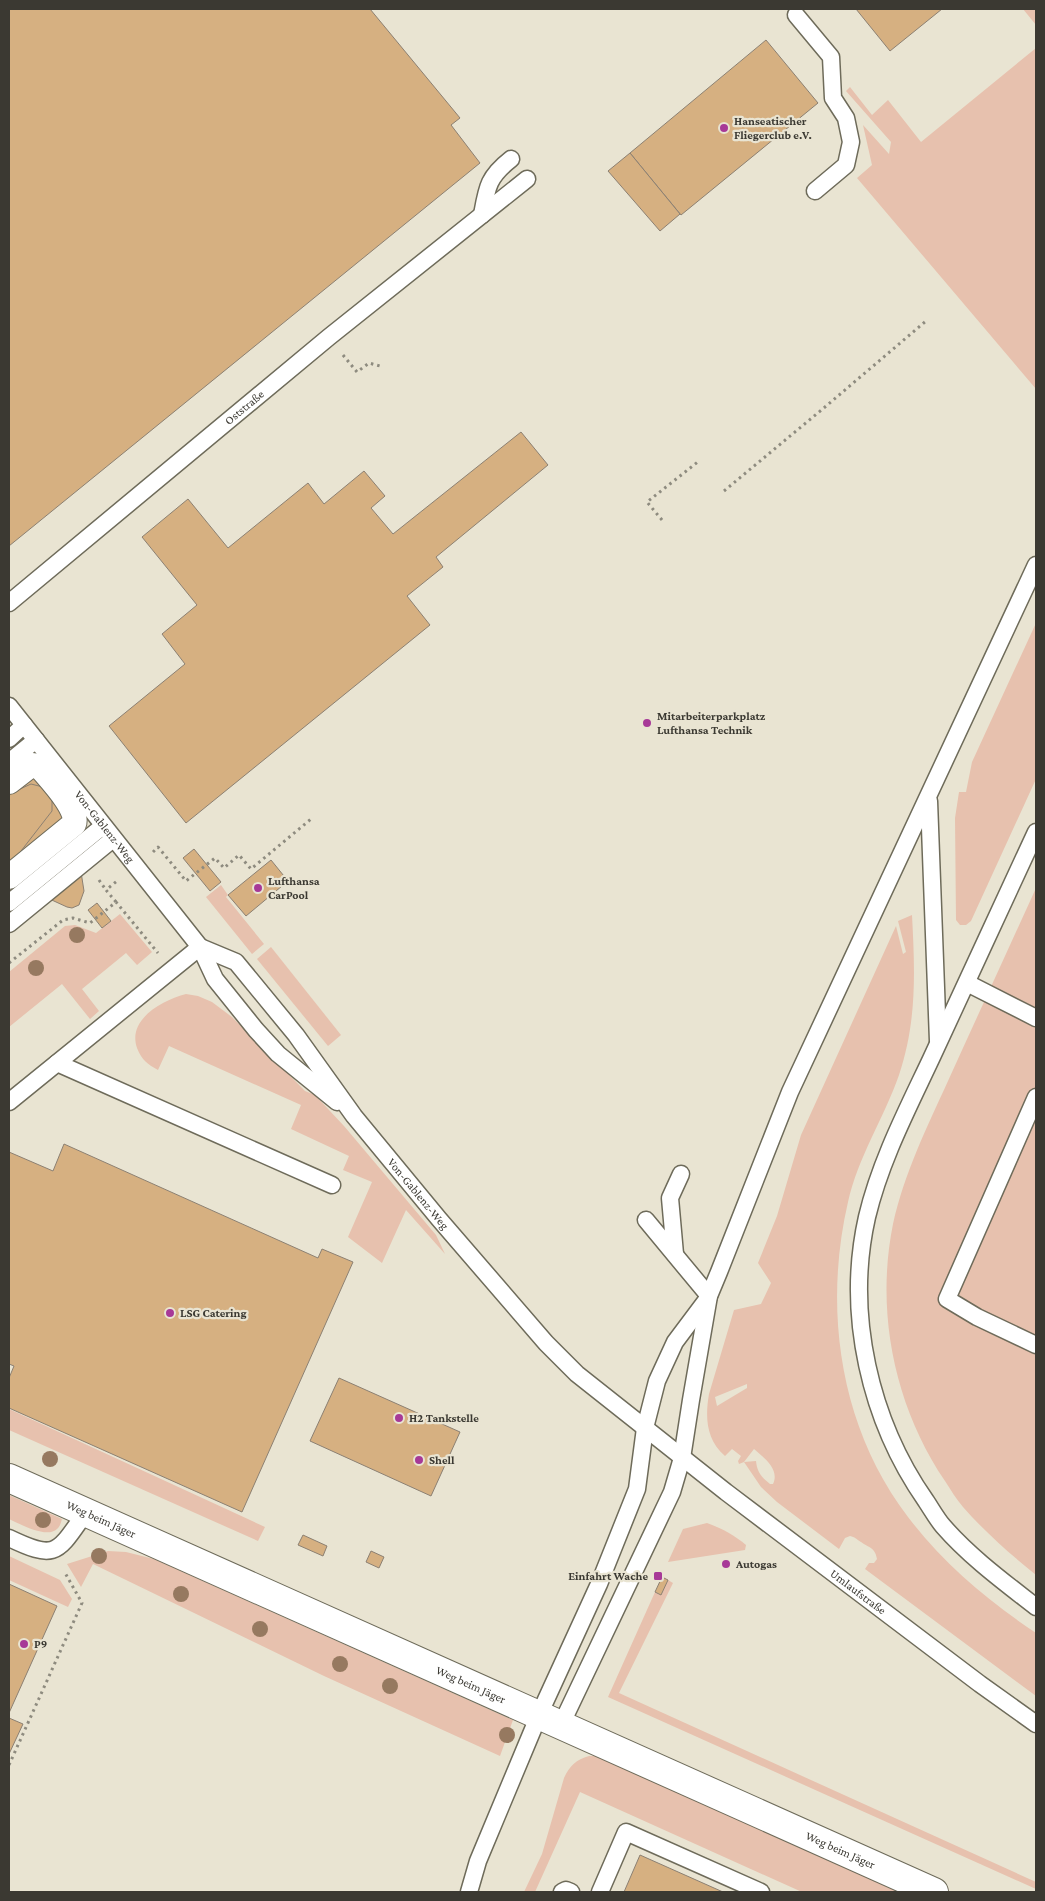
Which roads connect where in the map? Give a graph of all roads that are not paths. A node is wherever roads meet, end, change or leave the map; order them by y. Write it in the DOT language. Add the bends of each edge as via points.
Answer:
graph roads {
  1 [pos="796,15"];
  2 [pos="510,159"];
  3 [pos="527,179"];
  4 [pos="815,191"];
  5 [pos="482,215"];
  6 [pos="1036,565"];
  7 [pos="9,603"];
  8 [pos="9,706"];
  9 [pos="24,725"];
  10 [pos="9,739"];
  11 [pos="36,740"];
  12 [pos="9,762"];
  13 [pos="9,782"];
  14 [pos="929,796"];
  15 [pos="103,826"];
  16 [pos="1036,832"];
  17 [pos="9,877"];
  18 [pos="9,884"];
  19 [pos="9,903"];
  20 [pos="9,924"];
  21 [pos="200,947"];
  22 [pos="967,983"];
  23 [pos="1036,1018"];
  24 [pos="938,1044"];
  25 [pos="57,1063"];
  26 [pos="1036,1097"];
  27 [pos="9,1102"];
  28 [pos="354,1116"];
  29 [pos="681,1174"];
  30 [pos="332,1185"];
  31 [pos="646,1220"];
  32 [pos="675,1254"];
  33 [pos="710,1296"];
  34 [pos="1036,1345"];
  35 [pos="645,1428"];
  36 [pos="682,1458"];
  37 [pos="9,1478"];
  38 [pos="86,1512"];
  39 [pos="9,1538"];
  40 [pos="1036,1607"];
  41 [pos="550,1720"];
  42 [pos="1036,1724"];
  43 [pos="469,1892"];
  44 [pos="562,1892"];
  45 [pos="571,1892"];
  46 [pos="600,1892"];
  47 [pos="761,1892"];
  48 [pos="934,1892"];
  1 -- 4 [label="lane" via="831,57 833,98 846,118 851,142 846,165"];
  2 -- 5 [label="lane" via="496,170 487,187"];
  3 -- 5 [label="lane, Oststraße"];
  5 -- 7 [label="lane, Oststraße" via="329,337"];
  6 -- 14 [label="lane"];
  8 -- 9 [label="lane, Von-Gablenz-Weg"];
  9 -- 10 [label="lane"];
  9 -- 11 [label="lane, Von-Gablenz-Weg"];
  11 -- 12 [label="lane"];
  11 -- 15 [label="lane, Von-Gablenz-Weg"];
  13 -- 17 [label="street" via="31,765 39,766 74,810 76,819"];
  14 -- 24 [label="lane"];
  14 -- 33 [label="lane" via="790,1092"];
  15 -- 18 [label="lane"];
  15 -- 19 [label="lane"];
  15 -- 20 [label="lane"];
  15 -- 21 [label="lane, Von-Gablenz-Weg"];
  16 -- 22 [label="lane"];
  21 -- 25 [label="lane"];
  21 -- 28 [label="lane, Von-Gablenz-Weg" via="215,979 256,1030 278,1054"];
  21 -- 28 [label="lane, Von-Gablenz-Weg" via="236,962 296,1035"];
  22 -- 23 [label="lane"];
  22 -- 24 [label="lane"];
  24 -- 40 [label="lane" via="890,1148 867,1217 859,1268 860,1315 867,1366 888,1432 910,1479 943,1526 992,1572"];
  25 -- 27 [label="lane"];
  25 -- 30 [label="lane"];
  26 -- 34 [label="lane" via="947,1299"];
  28 -- 35 [label="lane, Von-Gablenz-Weg" via="546,1343 577,1374"];
  29 -- 32 [label="lane" via="670,1198"];
  31 -- 32 [label="lane"];
  32 -- 33 [label="lane"];
  33 -- 35 [label="lane" via="675,1342 657,1381"];
  33 -- 36 [label="lane"];
  35 -- 36 [label="lane, Umlaufstraße"];
  35 -- 41 [label="lane" via="637,1489"];
  36 -- 41 [label="lane" via="672,1492"];
  36 -- 42 [label="lane, Umlaufstraße"];
  37 -- 38 [label="street, Weg beim Jäger"];
  38 -- 39 [label="lane" via="64,1543 53,1550 32,1549"];
  38 -- 41 [label="street, Weg beim Jäger"];
  41 -- 43 [label="lane" via="478,1861"];
  41 -- 48 [label="street, Weg beim Jäger"];
  44 -- 45 [label="lane"];
  46 -- 47 [label="lane" via="626,1832"];
}
